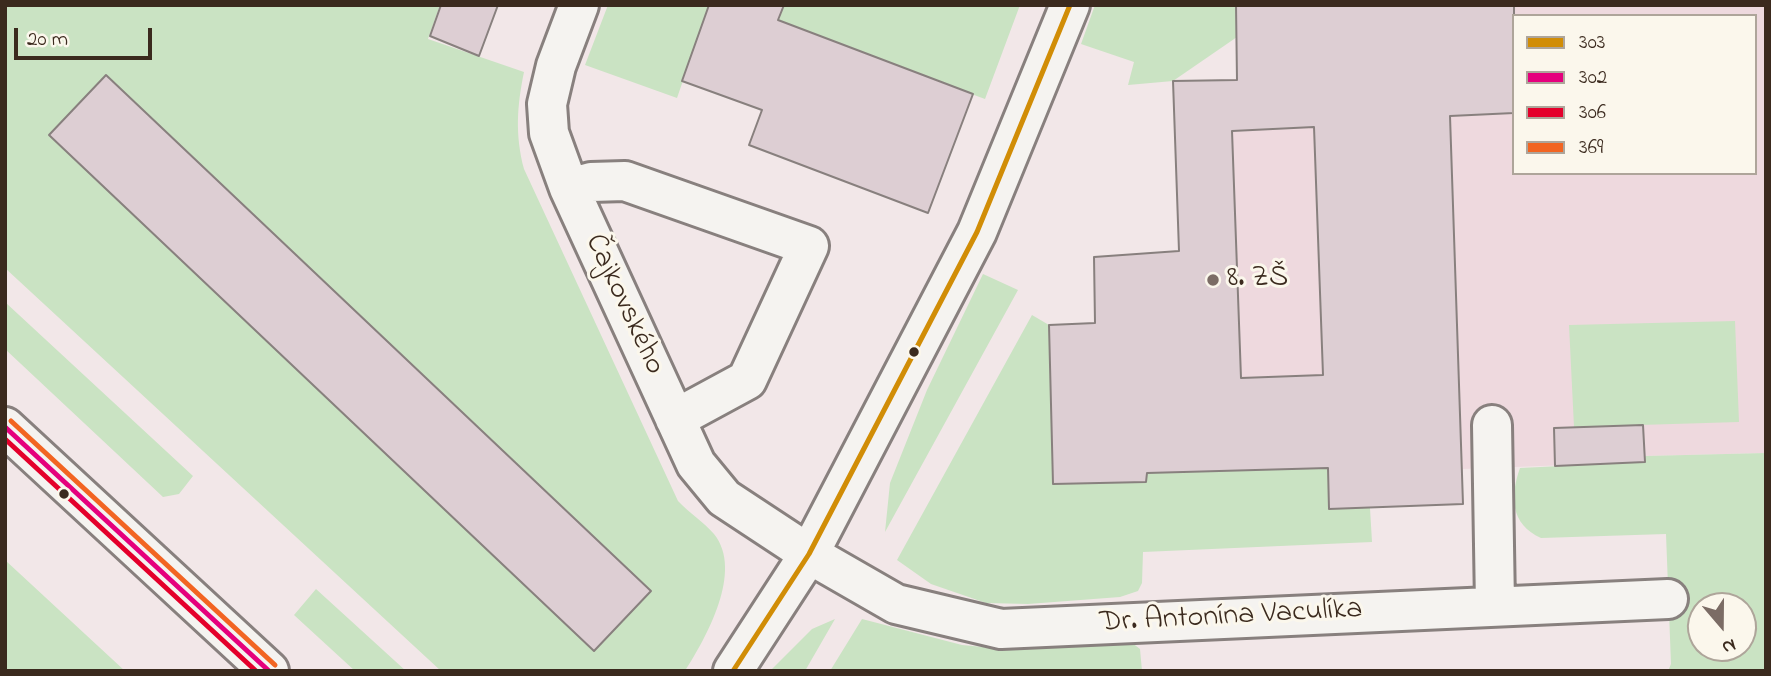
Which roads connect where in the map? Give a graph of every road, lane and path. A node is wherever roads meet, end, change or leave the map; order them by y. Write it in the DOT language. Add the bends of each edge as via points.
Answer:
graph roads {
  1 [pos="579,5"];
  2 [pos="1070,5"];
  3 [pos="569,188"];
  4 [pos="675,419"];
  5 [pos="1492,425"];
  6 [pos="5,427"];
  7 [pos="809,554"];
  8 [pos="1668,599"];
  9 [pos="1495,605"];
  10 [pos="269,671"];
  11 [pos="733,671"];
  1 -- 3 [label="street, Čajkovského" via="547,104 549,133"];
  2 -- 7 [label="street" via="977,232"];
  3 -- 4 [label="street, Čajkovského"];
  3 -- 4 [label="street" via="625,181 809,246 747,380"];
  4 -- 7 [label="street, Čajkovského" via="696,464 724,498"];
  5 -- 9 [label="street"];
  6 -- 10 [label="street"];
  7 -- 9 [label="street, Dr. Antonína Vaculíka" via="896,604 1001,629"];
  7 -- 11 [label="street"];
  8 -- 9 [label="street, Dr. Antonína Vaculíka"];
}
